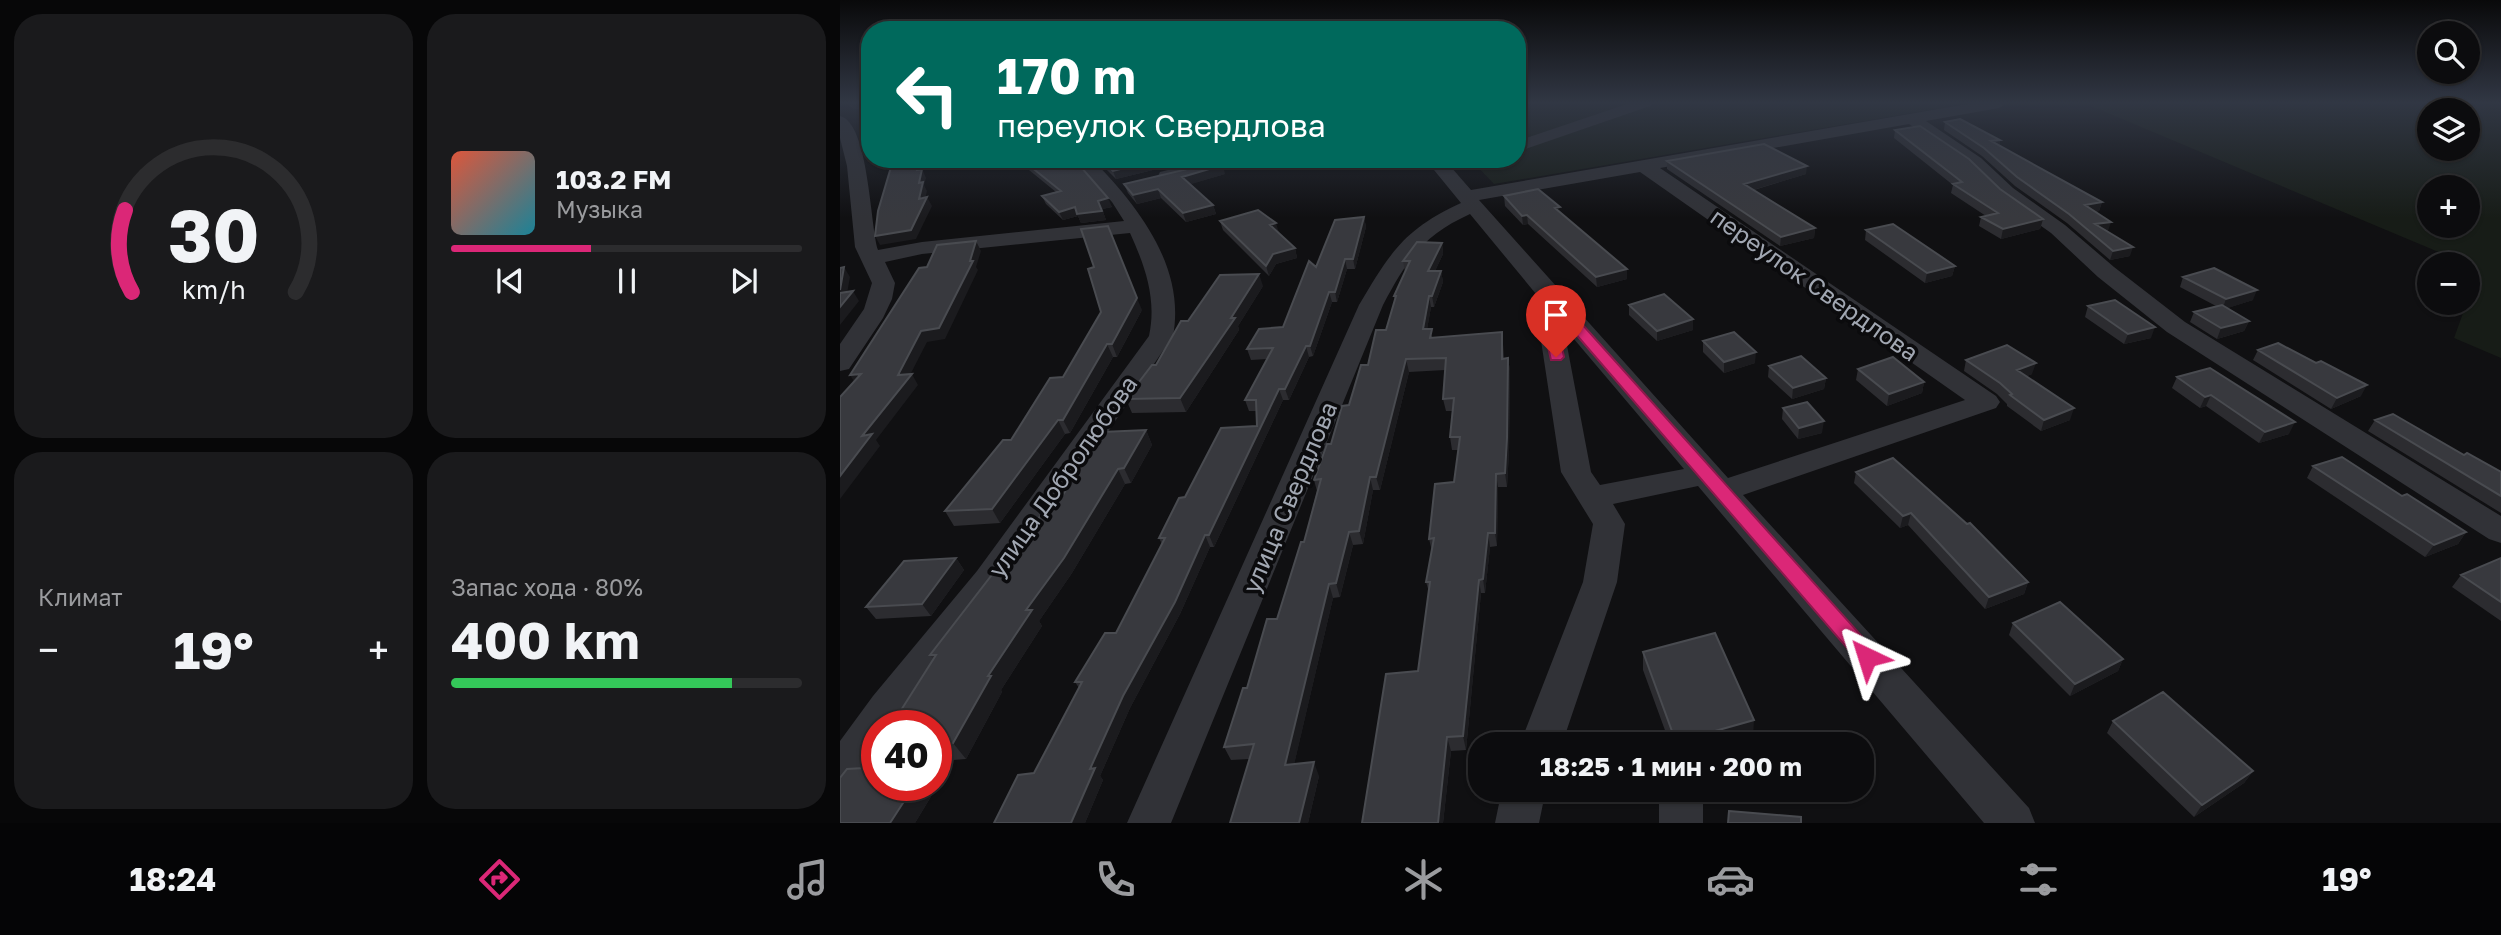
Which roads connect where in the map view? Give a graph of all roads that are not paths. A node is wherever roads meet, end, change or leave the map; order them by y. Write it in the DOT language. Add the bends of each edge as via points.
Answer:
graph roads {
  1 [pos="847,141"];
  2 [pos="1766,141"];
  3 [pos="1950,141"];
  4 [pos="847,161"];
  5 [pos="1643,165"];
  6 [pos="1093,168"];
  7 [pos="1199,168"];
  8 [pos="1442,168"];
  9 [pos="1150,181"];
  10 [pos="1468,201"];
  11 [pos="849,206"];
  12 [pos="1137,226"];
  13 [pos="870,258"];
  14 [pos="1568,317"];
  15 [pos="840,363"];
  16 [pos="1714,483"];
  17 [pos="1591,498"];
  18 [pos="2501,531"];
  19 [pos="1545,732"];
  20 [pos="840,776"];
  21 [pos="1519,802"];
  22 [pos="1681,802"];
  23 [pos="1149,823"];
  24 [pos="1517,823"];
  25 [pos="1681,823"];
  26 [pos="2013,823"];
  1 -- 4 [label="street"];
  2 -- 5 [label="street, улица Свердлова"];
  3 -- 18 [label="street" via="2176,327"];
  4 -- 11 [label="street"];
  5 -- 10 [label="street, улица Свердлова"];
  5 -- 16 [label="street, переулок Свердлова" via="1986,402"];
  6 -- 12 [label="street, улица Добролюбова" via="1118,188"];
  7 -- 9 [label="street"];
  8 -- 10 [label="street"];
  10 -- 14 [label="street"];
  10 -- 23 [label="street, улица Свердлова" via="1420,233 1371,305"];
  11 -- 13 [label="street"];
  12 -- 13 [label="street" via="922,248"];
  12 -- 20 [label="street, улица Добролюбова" via="1162,288 1166,313 1161,336 989,580 887,708"];
  13 -- 15 [label="street" via="883,275 880,303"];
  14 -- 16 [label="street"];
  14 -- 17 [label="street" via="1552,334 1576,472"];
  16 -- 17 [label="street"];
  16 -- 26 [label="street"];
  17 -- 19 [label="street" via="1609,524 1600,582"];
  21 -- 24 [label="street"];
  22 -- 25 [label="street"];
}
